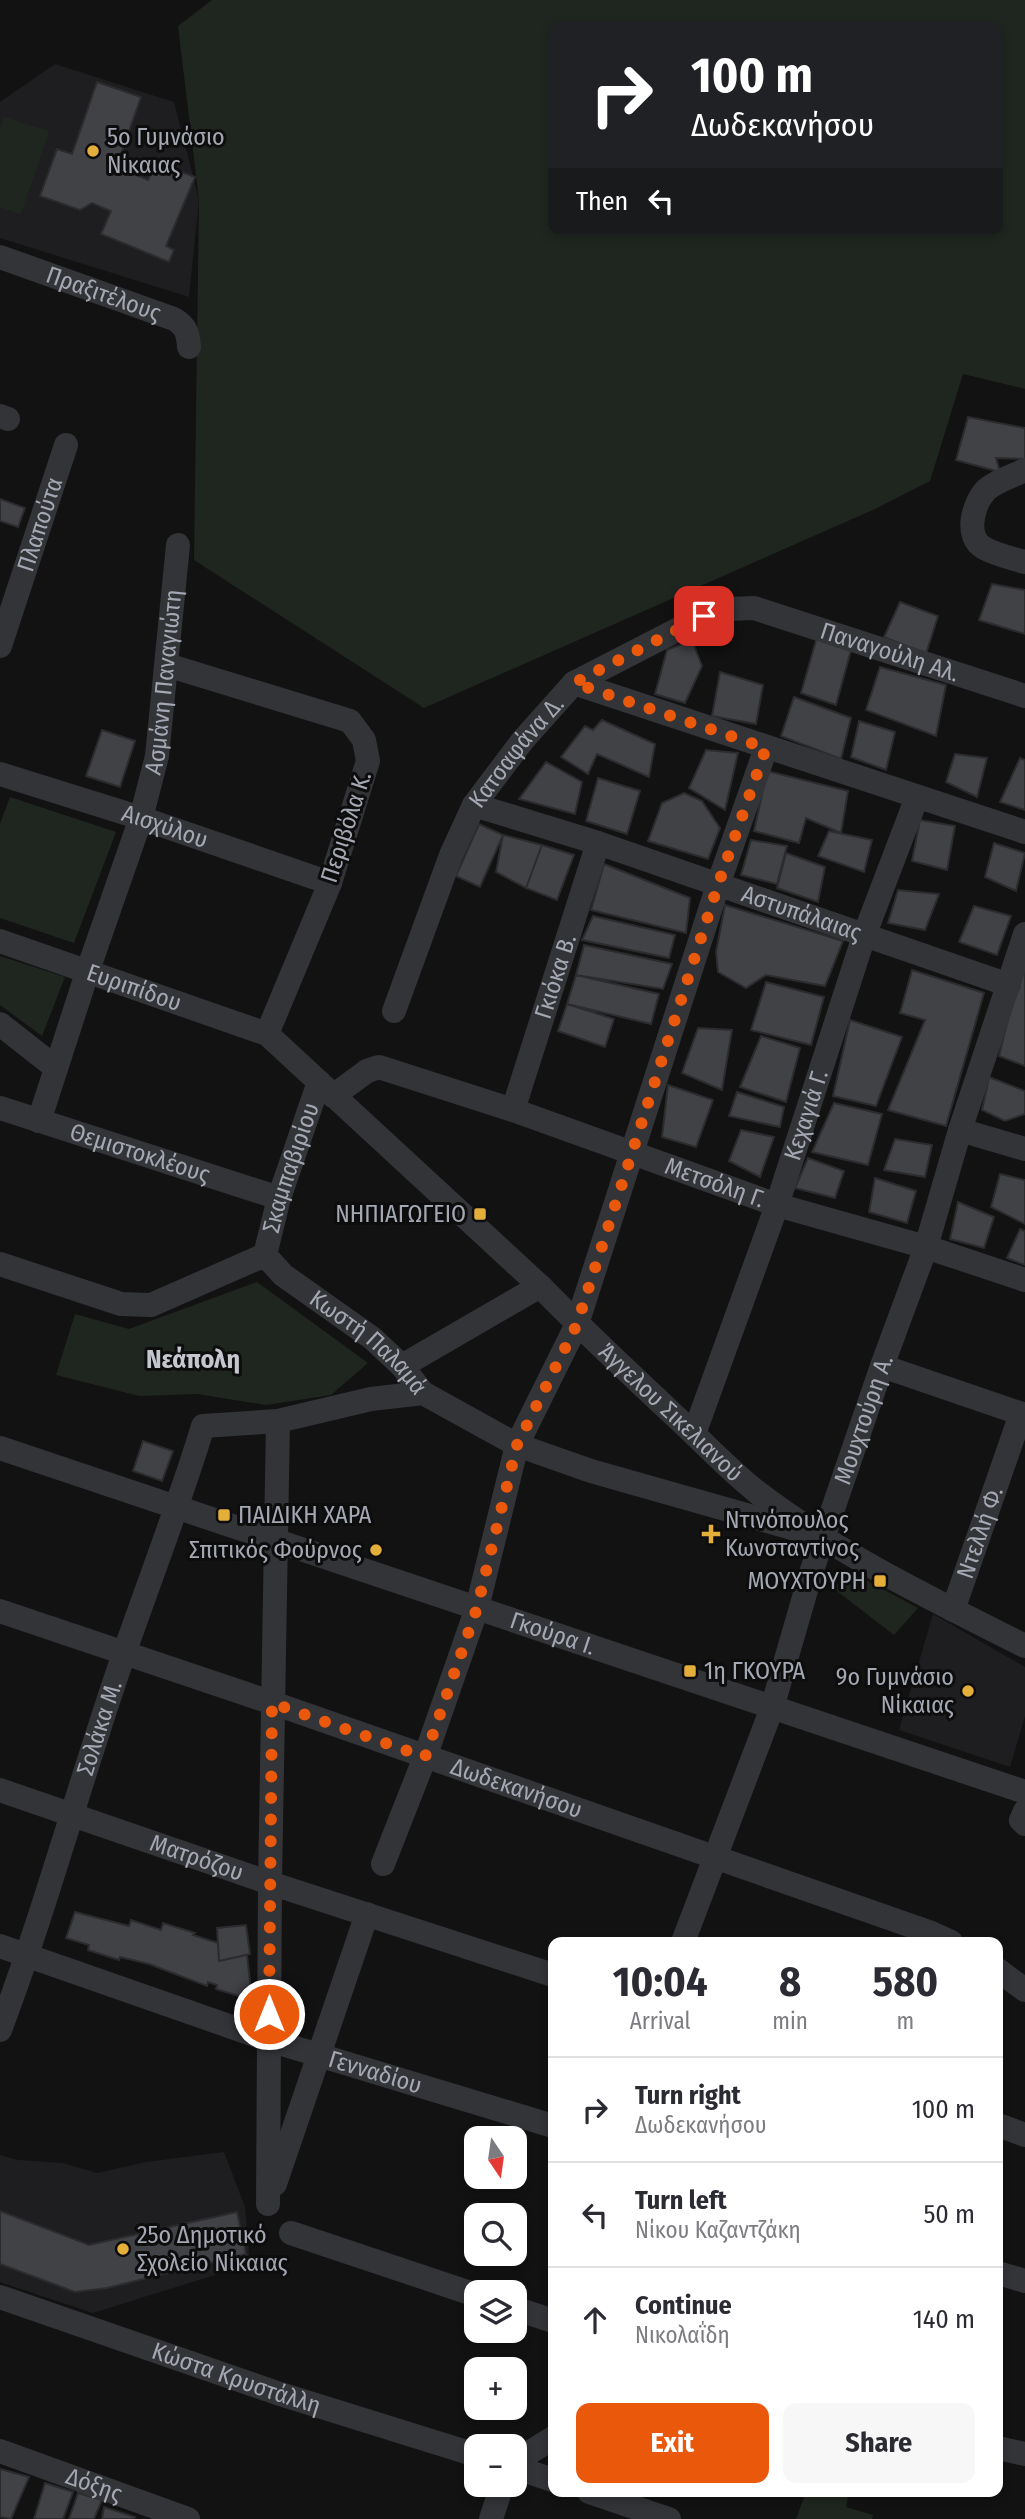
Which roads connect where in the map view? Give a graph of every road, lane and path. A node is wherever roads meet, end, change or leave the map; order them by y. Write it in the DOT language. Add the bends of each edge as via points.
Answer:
graph roads {
  1 [pos="0,257"];
  2 [pos="189,347"];
  3 [pos="66,444"];
  4 [pos="1025,470"];
  5 [pos="178,545"];
  6 [pos="1025,562"];
  7 [pos="7,604"];
  8 [pos="754,608"];
  9 [pos="0,646"];
  10 [pos="167,665"];
  11 [pos="574,683"];
  12 [pos="1025,696"];
  13 [pos="766,748"];
  14 [pos="0,774"];
  15 [pos="917,797"];
  16 [pos="474,804"];
  17 [pos="141,818"];
  18 [pos="1025,832"];
  19 [pos="598,843"];
  20 [pos="330,883"];
  21 [pos="718,885"];
  22 [pos="1025,934"];
  23 [pos="864,936"];
  24 [pos="0,941"];
  25 [pos="88,970"];
  26 [pos="1009,985"];
  27 [pos="394,1011"];
  28 [pos="0,1024"];
  29 [pos="267,1034"];
  30 [pos="56,1068"];
  31 [pos="326,1089"];
  32 [pos="0,1108"];
  33 [pos="513,1110"];
  34 [pos="39,1121"];
  35 [pos="960,1130"];
  36 [pos="1025,1148"];
  37 [pos="631,1152"];
  38 [pos="279,1198"];
  39 [pos="777,1205"];
  40 [pos="926,1247"];
  41 [pos="265,1255"];
  42 [pos="0,1264"];
  43 [pos="1025,1280"];
  44 [pos="540,1286"];
  45 [pos="577,1324"];
  46 [pos="402,1366"];
  47 [pos="882,1366"];
  48 [pos="422,1393"];
  49 [pos="1023,1415"];
  50 [pos="278,1421"];
  51 [pos="694,1434"];
  52 [pos="517,1445"];
  53 [pos="0,1448"];
  54 [pos="178,1507"];
  55 [pos="823,1538"];
  56 [pos="275,1541"];
  57 [pos="477,1608"];
  58 [pos="953,1610"];
  59 [pos="0,1611"];
  60 [pos="1025,1646"];
  61 [pos="125,1652"];
  62 [pos="272,1703"];
  63 [pos="772,1708"];
  64 [pos="425,1757"];
  65 [pos="0,1790"];
  66 [pos="1025,1792"];
  67 [pos="73,1814"];
  68 [pos="714,1856"];
  69 [pos="383,1864"];
  70 [pos="270,1883"];
  71 [pos="367,1914"];
  72 [pos="685,1937"];
  73 [pos="940,1937"];
  74 [pos="0,1946"];
  75 [pos="29,1954"];
  76 [pos="548,1973"];
  77 [pos="1003,1974"];
  78 [pos="1025,1990"];
  79 [pos="0,2030"];
  80 [pos="269,2040"];
  81 [pos="319,2055"];
  82 [pos="548,2124"];
  83 [pos="1003,2127"];
  84 [pos="1025,2135"];
  85 [pos="291,2233"];
  86 [pos="1003,2274"];
  87 [pos="1025,2281"];
  88 [pos="464,2291"];
  89 [pos="0,2297"];
  90 [pos="527,2312"];
  91 [pos="548,2319"];
  92 [pos="548,2441"];
  93 [pos="1003,2449"];
  94 [pos="0,2451"];
  95 [pos="464,2451"];
  96 [pos="1025,2454"];
  97 [pos="527,2455"];
  98 [pos="527,2469"];
  99 [pos="548,2478"];
  100 [pos="498,2497"];
  101 [pos="604,2497"];
  102 [pos="188,2519"];
  103 [pos="491,2519"];
  104 [pos="669,2519"];
  1 -- 2 [label="street, Πραξιτέλους" via="174,318 188,334"];
  3 -- 7 [label="street, Πλαπούτα"];
  4 -- 6 [label="street" via="986,490 971,528 982,548"];
  5 -- 10 [label="street, Ασμάνη Παναγιώτη"];
  7 -- 9 [label="street, Πλαπούτα"];
  8 -- 11 [label="street, Κατσαφάνα Δ." via="704,616"];
  8 -- 12 [label="street, Παναγούλη Αλ."];
  10 -- 17 [label="street, Ασμάνη Παναγιώτη" via="158,755"];
  10 -- 20 [label="street, Περιβόλα Κ." via="350,721 364,740 368,761"];
  11 -- 13 [label="street"];
  11 -- 16 [label="street, Κατσαφάνα Δ."];
  13 -- 15 [label="street"];
  13 -- 21 [label="street"];
  14 -- 17 [label="street, Αισχύλου"];
  15 -- 18 [label="street"];
  15 -- 23 [label="street, Κεχαγιά Γ."];
  16 -- 19 [label="street, Αστυπάλαιας"];
  16 -- 27 [label="street, Κατσαφάνα Δ."];
  17 -- 20 [label="street, Αισχύλου"];
  17 -- 25 [label="street, Ασμάνη Παναγιώτη"];
  19 -- 21 [label="street, Αστυπάλαιας"];
  19 -- 33 [label="street, Γκιόκα Β."];
  20 -- 29 [label="street, Περιβόλα Κ."];
  21 -- 23 [label="street, Αστυπάλαιας"];
  21 -- 37 [label="street"];
  22 -- 26 [label="street, Μουχτούρη Α."];
  23 -- 26 [label="street, Αστυπάλαιας"];
  23 -- 39 [label="street, Κεχαγιά Γ."];
  24 -- 25 [label="street, Ευριπίδου"];
  25 -- 29 [label="street, Ευριπίδου"];
  25 -- 30 [label="street, Ασμάνη Παναγιώτη"];
  26 -- 35 [label="street, Μουχτούρη Α."];
  28 -- 30 [label="street"];
  29 -- 31 [label="street, Άγγελου Σικελιανού"];
  30 -- 34 [label="street, Ασμάνη Παναγιώτη"];
  31 -- 33 [label="street, Μετσόλη Γ." via="379,1067"];
  31 -- 38 [label="street, Σκαμπαβιρίου"];
  31 -- 44 [label="street, Άγγελου Σικελιανού"];
  32 -- 34 [label="street, Θεμιστοκλέους"];
  33 -- 37 [label="street, Μετσόλη Γ."];
  34 -- 38 [label="street, Θεμιστοκλέους"];
  35 -- 36 [label="street"];
  35 -- 40 [label="street, Μουχτούρη Α."];
  37 -- 39 [label="street, Μετσόλη Γ."];
  37 -- 45 [label="street"];
  38 -- 41 [label="street, Σκαμπαβιρίου"];
  39 -- 40 [label="street, Μετσόλη Γ."];
  39 -- 51 [label="street, Κεχαγιά Γ."];
  40 -- 43 [label="street, Μετσόλη Γ."];
  40 -- 47 [label="street, Μουχτούρη Α."];
  41 -- 42 [label="street" via="150,1305 121,1304"];
  41 -- 46 [label="street, Κωστή Παλαμά" via="283,1275 372,1338"];
  44 -- 45 [label="street, Άγγελου Σικελιανού"];
  44 -- 46 [label="street"];
  45 -- 51 [label="street, Άγγελου Σικελιανού"];
  45 -- 52 [label="street"];
  46 -- 48 [label="street, Κωστή Παλαμά"];
  47 -- 49 [label="street"];
  47 -- 55 [label="street, Μουχτούρη Α."];
  48 -- 50 [label="street" via="371,1399"];
  48 -- 52 [label="street, Κωστή Παλαμά"];
  49 -- 58 [label="street, Ντελλή Φ."];
  50 -- 54 [label="street, Σολάκα Μ." via="204,1426"];
  50 -- 56 [label="street"];
  51 -- 55 [label="street, Άγγελου Σικελιανού" via="755,1490"];
  52 -- 55 [label="street, Κωστή Παλαμά"];
  52 -- 57 [label="street"];
  53 -- 54 [label="street, Γκούρα Ι."];
  54 -- 56 [label="street, Γκούρα Ι."];
  54 -- 61 [label="street, Σολάκα Μ."];
  55 -- 58 [label="street, Άγγελου Σικελιανού"];
  55 -- 63 [label="street, Μουχτούρη Α."];
  56 -- 57 [label="street, Γκούρα Ι."];
  56 -- 62 [label="street"];
  57 -- 63 [label="street, Γκούρα Ι."];
  57 -- 64 [label="street"];
  58 -- 60 [label="street, Άγγελου Σικελιανού"];
  59 -- 61 [label="street, Δωδεκανήσου"];
  61 -- 62 [label="street, Δωδεκανήσου"];
  61 -- 67 [label="street, Σολάκα Μ."];
  62 -- 64 [label="street, Δωδεκανήσου"];
  62 -- 70 [label="street"];
  63 -- 66 [label="street, Γκούρα Ι."];
  63 -- 68 [label="street, Μουχτούρη Α."];
  64 -- 68 [label="street, Δωδεκανήσου"];
  64 -- 69 [label="street"];
  65 -- 67 [label="street, Ματρόζου"];
  67 -- 70 [label="street, Ματρόζου"];
  67 -- 75 [label="street, Σολάκα Μ."];
  68 -- 72 [label="street, Μουχτούρη Α."];
  68 -- 73 [label="street, Δωδεκανήσου"];
  70 -- 71 [label="street, Ματρόζου"];
  70 -- 80 [label="street"];
  71 -- 76 [label="street, Ματρόζου"];
  71 -- 81 [label="street"];
  74 -- 75 [label="street, Γενναδίου"];
  75 -- 79 [label="street, Σολάκα Μ."];
  75 -- 80 [label="street, Γενναδίου"];
  77 -- 78 [label="street"];
  80 -- 81 [label="street, Γενναδίου"];
  80 -- 81 [label="street" via="268,2204"];
  81 -- 82 [label="street, Γενναδίου"];
  83 -- 84 [label="street"];
  85 -- 88 [label="street"];
  86 -- 87 [label="street"];
  89 -- 95 [label="street, Κώστα Κρυστάλλη" via="277,2393"];
  90 -- 91 [label="street"];
  92 -- 97 [label="street"];
  93 -- 96 [label="street"];
  94 -- 102 [label="street, Δόξης"];
  98 -- 99 [label="street"];
  100 -- 103 [label="street"];
  101 -- 104 [label="street"];
}
